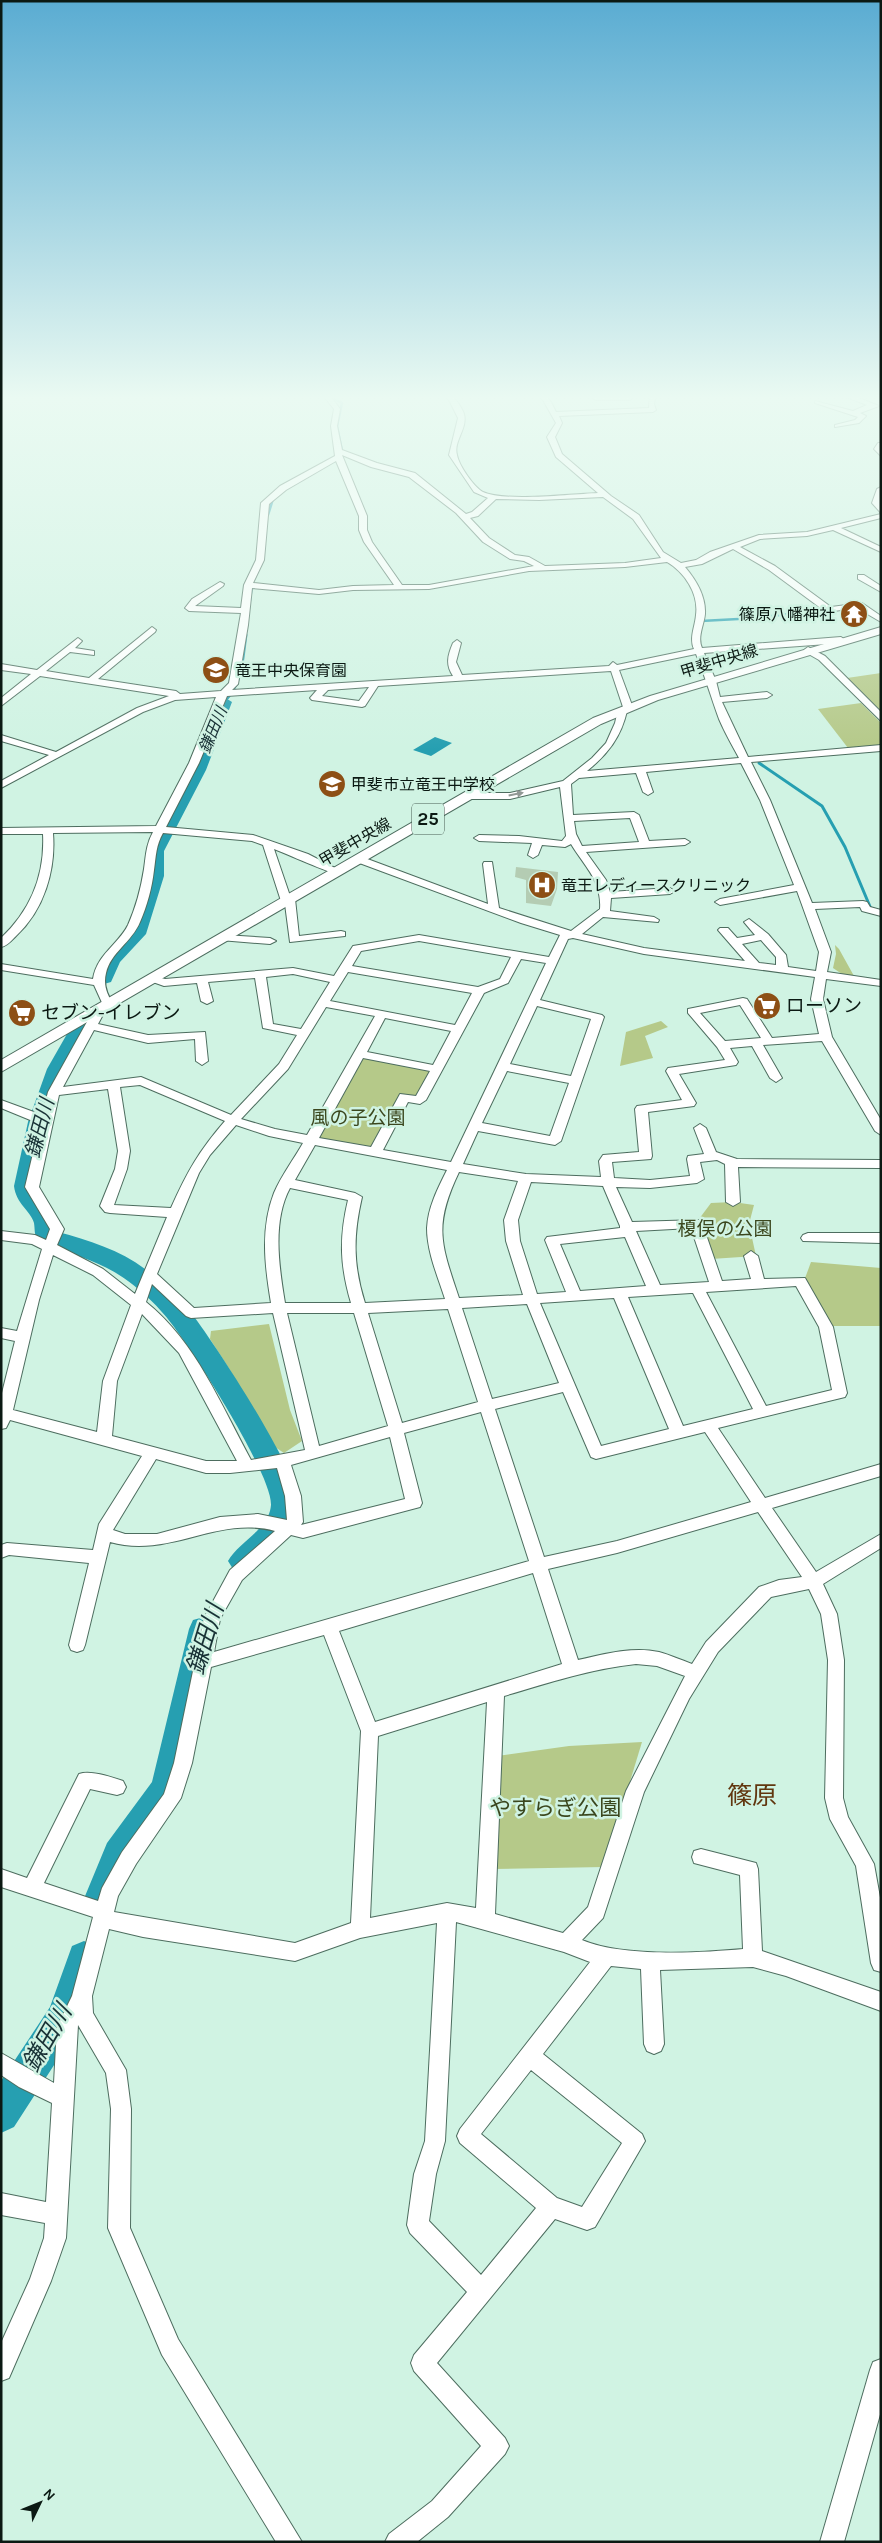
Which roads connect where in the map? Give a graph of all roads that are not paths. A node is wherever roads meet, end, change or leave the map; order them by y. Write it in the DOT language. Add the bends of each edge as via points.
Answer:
graph roads {
  1 [pos="265,513"];
  2 [pos="362,513"];
  3 [pos="459,513"];
  4 [pos="476,513"];
  5 [pos="630,513"];
  6 [pos="881,516"];
  7 [pos="464,517"];
  8 [pos="835,528"];
  9 [pos="733,546"];
  10 [pos="881,550"];
  11 [pos="670,559"];
  12 [pos="680,566"];
  13 [pos="544,568"];
  14 [pos="861,577"];
  15 [pos="220,584"];
  16 [pos="248,585"];
  17 [pos="399,586"];
  18 [pos="881,590"];
  19 [pos="246,611"];
  20 [pos="881,620"];
  21 [pos="152,630"];
  22 [pos="881,630"];
  23 [pos="841,640"];
  24 [pos="78,641"];
  25 [pos="457,643"];
  26 [pos="68,649"];
  27 [pos="698,650"];
  28 [pos="808,650"];
  29 [pos="91,653"];
  30 [pos="615,666"];
  31 [pos="1,667"];
  32 [pos="39,672"];
  33 [pos="459,678"];
  34 [pos="92,680"];
  35 [pos="712,681"];
  36 [pos="375,684"];
  37 [pos="325,687"];
  38 [pos="224,694"];
  39 [pos="767,695"];
  40 [pos="185,696"];
  41 [pos="717,700"];
  42 [pos="1,703"];
  43 [pos="625,709"];
  44 [pos="881,718"];
  45 [pos="1,738"];
  46 [pos="881,748"];
  47 [pos="57,755"];
  48 [pos="745,760"];
  49 [pos="640,769"];
  50 [pos="571,779"];
  51 [pos="1,784"];
  52 [pos="648,792"];
  53 [pos="468,796"];
  54 [pos="570,818"];
  55 [pos="160,829"];
  56 [pos="1,831"];
  57 [pos="48,831"];
  58 [pos="480,838"];
  59 [pos="571,838"];
  60 [pos="538,841"];
  61 [pos="267,842"];
  62 [pos="685,842"];
  63 [pos="645,845"];
  64 [pos="581,849"];
  65 [pos="533,855"];
  66 [pos="358,859"];
  67 [pos="488,864"];
  68 [pos="335,872"];
  69 [pos="801,887"];
  70 [pos="722,888"];
  71 [pos="670,891"];
  72 [pos="607,896"];
  73 [pos="732,899"];
  74 [pos="288,900"];
  75 [pos="720,902"];
  76 [pos="809,906"];
  77 [pos="494,909"];
  78 [pos="601,913"];
  79 [pos="881,913"];
  80 [pos="654,920"];
  81 [pos="750,922"];
  82 [pos="724,930"];
  83 [pos="341,934"];
  84 [pos="573,935"];
  85 [pos="762,936"];
  86 [pos="224,938"];
  87 [pos="270,941"];
  88 [pos="734,942"];
  89 [pos="1,944"];
  90 [pos="518,955"];
  91 [pos="552,961"];
  92 [pos="1,967"];
  93 [pos="756,967"];
  94 [pos="344,968"];
  95 [pos="782,971"];
  96 [pos="260,974"];
  97 [pos="821,976"];
  98 [pos="154,979"];
  99 [pos="202,980"];
  100 [pos="336,980"];
  101 [pos="881,983"];
  102 [pos="100,984"];
  103 [pos="479,991"];
  104 [pos="207,1001"];
  105 [pos="323,1002"];
  106 [pos="533,1002"];
  107 [pos="104,1008"];
  108 [pos="382,1014"];
  109 [pos="90,1026"];
  110 [pos="458,1029"];
  111 [pos="304,1033"];
  112 [pos="826,1037"];
  113 [pos="769,1042"];
  114 [pos="756,1043"];
  115 [pos="722,1045"];
  116 [pos="359,1054"];
  117 [pos="202,1062"];
  118 [pos="502,1066"];
  119 [pos="1,1067"];
  120 [pos="437,1069"];
  121 [pos="776,1078"];
  122 [pos="576,1081"];
  123 [pos="114,1085"];
  124 [pos="54,1092"];
  125 [pos="1,1104"];
  126 [pos="881,1106"];
  127 [pos="867,1107"];
  128 [pos="233,1120"];
  129 [pos="48,1122"];
  130 [pos="474,1126"];
  131 [pos="700,1128"];
  132 [pos="881,1131"];
  133 [pos="310,1140"];
  134 [pos="375,1152"];
  135 [pos="712,1157"];
  136 [pos="735,1163"];
  137 [pos="881,1164"];
  138 [pos="454,1167"];
  139 [pos="526,1178"];
  140 [pos="287,1183"];
  141 [pos="608,1184"];
  142 [pos="733,1202"];
  143 [pos="174,1213"];
  144 [pos="628,1229"];
  145 [pos="1,1235"];
  146 [pos="808,1238"];
  147 [pos="881,1238"];
  148 [pos="48,1247"];
  149 [pos="751,1256"];
  150 [pos="149,1275"];
  151 [pos="759,1284"];
  152 [pos="717,1286"];
  153 [pos="697,1288"];
  154 [pos="655,1290"];
  155 [pos="619,1293"];
  156 [pos="575,1296"];
  157 [pos="531,1298"];
  158 [pos="139,1303"];
  159 [pos="453,1303"];
  160 [pos="279,1308"];
  161 [pos="360,1308"];
  162 [pos="1,1333"];
  163 [pos="22,1337"];
  164 [pos="568,1386"];
  165 [pos="486,1404"];
  166 [pos="762,1412"];
  167 [pos="3,1418"];
  168 [pos="708,1426"];
  169 [pos="396,1429"];
  170 [pos="678,1433"];
  171 [pos="104,1440"];
  172 [pos="152,1452"];
  173 [pos="313,1453"];
  174 [pos="283,1462"];
  175 [pos="247,1466"];
  176 [pos="881,1470"];
  177 [pos="763,1504"];
  178 [pos="288,1527"];
  179 [pos="104,1534"];
  180 [pos="881,1540"];
  181 [pos="1,1552"];
  182 [pos="99,1557"];
  183 [pos="540,1564"];
  184 [pos="814,1582"];
  185 [pos="329,1628"];
  186 [pos="78,1645"];
  187 [pos="204,1662"];
  188 [pos="572,1668"];
  189 [pos="696,1673"];
  190 [pos="496,1692"];
  191 [pos="370,1731"];
  192 [pos="117,1787"];
  193 [pos="701,1857"];
  194 [pos="1,1878"];
  195 [pos="32,1888"];
  196 [pos="447,1912"];
  197 [pos="104,1915"];
  198 [pos="485,1920"];
  199 [pos="360,1929"];
  200 [pos="566,1943"];
  201 [pos="607,1956"];
  202 [pos="753,1958"];
  203 [pos="650,1961"];
  204 [pos="881,1963"];
  205 [pos="82,1996"];
  206 [pos="881,2002"];
  207 [pos="654,2044"];
  208 [pos="529,2056"];
  209 [pos="1,2063"];
  210 [pos="64,2098"];
  211 [pos="1,2204"];
  212 [pos="551,2207"];
  213 [pos="57,2215"];
  214 [pos="482,2292"];
  215 [pos="1,2370"];
  216 [pos="881,2370"];
  217 [pos="290,2542"];
  218 [pos="397,2542"];
  219 [pos="832,2542"];
  1 -- 16 [label="street" via="260,560"];
  2 -- 17 [label="street" via="368,542"];
  3 -- 7 [label="street"];
  4 -- 7 [label="street"];
  5 -- 11 [label="street" via="660,554"];
  6 -- 8 [label="street"];
  7 -- 13 [label="street" via="486,540 512,557 526,559"];
  8 -- 9 [label="street" via="759,538"];
  8 -- 10 [label="street"];
  9 -- 12 [label="street" via="699,562"];
  9 -- 20 [label="street" via="772,568 829,610 859,605"];
  11 -- 12 [label="street"];
  11 -- 13 [label="street" via="625,565"];
  12 -- 27 [label="street" via="698,594 701,612 695,642"];
  13 -- 17 [label="street" via="429,587"];
  14 -- 18 [label="street"];
  15 -- 19 [label="street" via="189,608"];
  16 -- 17 [label="street" via="319,592"];
  16 -- 19 [label="street"];
  19 -- 38 [label="street" via="233,684"];
  21 -- 34 [label="street"];
  22 -- 23 [label="main road, 甲斐中央線 / 25"];
  23 -- 27 [label="street"];
  23 -- 28 [label="main road, 甲斐中央線 / 25"];
  24 -- 26 [label="street"];
  25 -- 33 [label="street" via="450,661 452,671"];
  26 -- 29 [label="street"];
  26 -- 32 [label="street"];
  27 -- 30 [label="street"];
  27 -- 35 [label="street"];
  28 -- 35 [label="main road, 甲斐中央線 / 25"];
  28 -- 44 [label="street" via="822,658"];
  30 -- 33 [label="street"];
  30 -- 43 [label="street"];
  31 -- 32 [label="street"];
  32 -- 34 [label="street"];
  32 -- 42 [label="street"];
  33 -- 36 [label="street"];
  34 -- 40 [label="street"];
  35 -- 41 [label="street"];
  35 -- 43 [label="main road, 甲斐中央線 / 25"];
  36 -- 37 [label="street"];
  36 -- 37 [label="street" via="362,704 315,698"];
  37 -- 38 [label="street"];
  38 -- 40 [label="street"];
  38 -- 55 [label="street" via="219,698 194,764"];
  39 -- 41 [label="street"];
  40 -- 47 [label="street" via="150,705"];
  41 -- 48 [label="street"];
  43 -- 50 [label="street" via="611,745"];
  43 -- 53 [label="main road, 甲斐中央線 / 25"];
  45 -- 47 [label="street"];
  46 -- 48 [label="street"];
  47 -- 51 [label="street"];
  48 -- 49 [label="street"];
  48 -- 69 [label="street"];
  49 -- 50 [label="street"];
  49 -- 52 [label="street"];
  53 -- 50 [label="street, one-way" via="510,796"];
  50 -- 54 [label="street"];
  53 -- 66 [label="main road, 甲斐中央線 / 25"];
  54 -- 59 [label="street"];
  54 -- 63 [label="street" via="634,815"];
  55 -- 57 [label="street"];
  55 -- 61 [label="street"];
  55 -- 102 [label="street" via="149,852 149,874 140,905 126,938 106,958"];
  56 -- 57 [label="street"];
  57 -- 89 [label="street" via="48,859 33,905 26,919"];
  58 -- 60 [label="street"];
  59 -- 60 [label="street" via="565,844"];
  59 -- 64 [label="street"];
  60 -- 65 [label="street"];
  61 -- 68 [label="street"];
  61 -- 74 [label="street"];
  62 -- 63 [label="street"];
  63 -- 64 [label="street"];
  64 -- 72 [label="street"];
  66 -- 68 [label="main road, 甲斐中央線 / 25"];
  66 -- 77 [label="street"];
  67 -- 77 [label="street"];
  68 -- 74 [label="main road, 甲斐中央線 / 25"];
  69 -- 73 [label="street"];
  69 -- 76 [label="street"];
  70 -- 73 [label="street"];
  71 -- 72 [label="street"];
  72 -- 78 [label="street" via="605,910"];
  73 -- 75 [label="street"];
  74 -- 83 [label="street" via="294,940"];
  74 -- 86 [label="main road, 甲斐中央線 / 25"];
  76 -- 79 [label="street" via="863,904"];
  76 -- 97 [label="street" via="824,947"];
  77 -- 84 [label="street"];
  78 -- 80 [label="street"];
  78 -- 84 [label="street"];
  81 -- 85 [label="street"];
  82 -- 88 [label="street"];
  84 -- 91 [label="street" via="564,937"];
  84 -- 93 [label="street" via="641,951"];
  85 -- 88 [label="street"];
  85 -- 95 [label="street" via="782,957"];
  86 -- 87 [label="street"];
  86 -- 98 [label="main road, 甲斐中央線 / 25"];
  88 -- 93 [label="street"];
  90 -- 91 [label="street"];
  90 -- 94 [label="street" via="419,938 356,948"];
  90 -- 103 [label="street" via="504,981"];
  91 -- 106 [label="street"];
  92 -- 102 [label="street"];
  93 -- 95 [label="street"];
  94 -- 100 [label="street"];
  94 -- 103 [label="street"];
  95 -- 97 [label="street"];
  96 -- 99 [label="street"];
  96 -- 100 [label="street" via="293,971"];
  96 -- 111 [label="street" via="267,1026"];
  97 -- 101 [label="street"];
  97 -- 112 [label="street" via="817,999"];
  98 -- 99 [label="street" via="164,983"];
  98 -- 107 [label="main road, 甲斐中央線 / 25"];
  99 -- 104 [label="street"];
  100 -- 105 [label="street"];
  102 -- 107 [label="street"];
  103 -- 110 [label="street"];
  105 -- 108 [label="street"];
  105 -- 111 [label="street"];
  106 -- 118 [label="street"];
  106 -- 122 [label="street" via="598,1017"];
  107 -- 109 [label="street"];
  107 -- 119 [label="main road, 甲斐中央線 / 25"];
  108 -- 110 [label="street"];
  108 -- 116 [label="street"];
  109 -- 117 [label="street" via="148,1039 201,1035"];
  109 -- 124 [label="street"];
  110 -- 120 [label="street"];
  111 -- 128 [label="street" via="284,1066"];
  112 -- 113 [label="street"];
  112 -- 127 [label="street"];
  113 -- 114 [label="street"];
  113 -- 115 [label="street" via="743,1001 692,1011"];
  114 -- 115 [label="street"];
  114 -- 121 [label="street"];
  115 -- 141 [label="street" via="732,1062 672,1070 690,1103 641,1108 646,1156 608,1158 605,1161"];
  116 -- 120 [label="street"];
  116 -- 133 [label="street"];
  118 -- 122 [label="street"];
  118 -- 130 [label="street"];
  120 -- 134 [label="street" via="420,1100 404,1098"];
  122 -- 130 [label="street" via="555,1141"];
  123 -- 124 [label="street"];
  123 -- 128 [label="street" via="141,1081"];
  123 -- 143 [label="street" via="124,1151 107,1206 110,1209"];
  124 -- 129 [label="street"];
  125 -- 129 [label="street"];
  126 -- 127 [label="street"];
  127 -- 132 [label="street"];
  128 -- 133 [label="street" via="273,1133"];
  128 -- 143 [label="street" via="193,1173"];
  129 -- 148 [label="street" via="32,1187 57,1229"];
  130 -- 138 [label="street"];
  131 -- 135 [label="street"];
  133 -- 134 [label="street"];
  133 -- 140 [label="street"];
  134 -- 138 [label="street"];
  135 -- 136 [label="street"];
  135 -- 141 [label="street" via="693,1159 697,1179"];
  136 -- 137 [label="street"];
  136 -- 142 [label="street" via="730,1166"];
  138 -- 139 [label="street"];
  138 -- 159 [label="street" via="440,1198 434,1228 438,1259"];
  139 -- 141 [label="street"];
  139 -- 157 [label="street" via="511,1220 513,1242"];
  140 -- 160 [label="street" via="273,1228 271,1259"];
  140 -- 161 [label="street" via="355,1197 348,1227 348,1256"];
  141 -- 144 [label="street"];
  143 -- 150 [label="street"];
  144 -- 152 [label="street" via="696,1223"];
  144 -- 154 [label="street"];
  144 -- 156 [label="street" via="552,1240"];
  145 -- 148 [label="street" via="24,1237"];
  146 -- 147 [label="street"];
  148 -- 158 [label="street" via="98,1272"];
  148 -- 163 [label="street"];
  149 -- 151 [label="street"];
  150 -- 158 [label="street"];
  150 -- 160 [label="street" via="192,1313"];
  151 -- 152 [label="street"];
  151 -- 166 [label="street" via="800,1281 826,1327 840,1393"];
  152 -- 153 [label="street"];
  153 -- 154 [label="street"];
  153 -- 166 [label="street"];
  154 -- 155 [label="street"];
  155 -- 156 [label="street"];
  155 -- 170 [label="street"];
  156 -- 157 [label="street"];
  157 -- 159 [label="street"];
  157 -- 164 [label="street"];
  158 -- 171 [label="street" via="110,1381"];
  158 -- 175 [label="street" via="184,1350"];
  159 -- 161 [label="street"];
  159 -- 165 [label="street"];
  160 -- 161 [label="street"];
  160 -- 173 [label="street"];
  161 -- 169 [label="street"];
  162 -- 163 [label="street"];
  163 -- 167 [label="street"];
  164 -- 165 [label="street"];
  164 -- 170 [label="street" via="596,1453"];
  165 -- 169 [label="street"];
  165 -- 183 [label="street"];
  166 -- 168 [label="street"];
  167 -- 171 [label="street"];
  168 -- 170 [label="street"];
  168 -- 177 [label="street"];
  169 -- 173 [label="street"];
  169 -- 178 [label="street" via="414,1503 303,1532"];
  171 -- 172 [label="street"];
  172 -- 175 [label="street" via="206,1467 229,1469"];
  172 -- 179 [label="street" via="125,1492"];
  173 -- 174 [label="street"];
  174 -- 175 [label="street"];
  174 -- 178 [label="street" via="293,1496 294,1522"];
  176 -- 177 [label="street"];
  177 -- 183 [label="street" via="617,1547"];
  177 -- 184 [label="street"];
  178 -- 179 [label="street" via="258,1520 240,1520 157,1540 126,1540"];
  178 -- 187 [label="street" via="236,1575 212,1618"];
  179 -- 182 [label="street"];
  180 -- 184 [label="street"];
  181 -- 182 [label="street" via="7,1549"];
  182 -- 186 [label="street"];
  183 -- 185 [label="street"];
  183 -- 188 [label="street"];
  184 -- 189 [label="street" via="765,1592 712,1647"];
  184 -- 204 [label="street" via="829,1614 836,1660 834,1798 839,1819 865,1864"];
  185 -- 187 [label="street"];
  185 -- 191 [label="street"];
  187 -- 197 [label="street" via="183,1763 172,1798 129,1858 109,1894"];
  188 -- 189 [label="street" via="636,1657 658,1659"];
  188 -- 190 [label="street"];
  189 -- 200 [label="street" via="634,1791 596,1912"];
  190 -- 191 [label="street"];
  190 -- 198 [label="street"];
  191 -- 199 [label="street"];
  192 -- 195 [label="street" via="85,1780"];
  193 -- 202 [label="street" via="749,1869"];
  194 -- 195 [label="street"];
  195 -- 197 [label="street"];
  196 -- 198 [label="street"];
  196 -- 199 [label="street"];
  196 -- 214 [label="street" via="434,2141 424,2174 418,2225"];
  197 -- 199 [label="street" via="143,1928 295,1952"];
  197 -- 205 [label="street"];
  198 -- 200 [label="street"];
  200 -- 201 [label="street" via="592,1954"];
  201 -- 203 [label="street"];
  201 -- 208 [label="street"];
  202 -- 203 [label="street"];
  202 -- 206 [label="street"];
  203 -- 207 [label="street"];
  205 -- 210 [label="street" via="67,2027"];
  205 -- 217 [label="street" via="82,2015 116,2070 121,2109 119,2228 170,2347"];
  208 -- 212 [label="street" via="467,2136"];
  208 -- 212 [label="street" via="635,2141 586,2219"];
  209 -- 210 [label="street" via="26,2080"];
  210 -- 213 [label="street"];
  211 -- 213 [label="street"];
  212 -- 214 [label="street"];
  213 -- 215 [label="street" via="56,2238"];
  214 -- 218 [label="street" via="422,2363 497,2446 440,2509"];
  216 -- 219 [label="street"];
}
